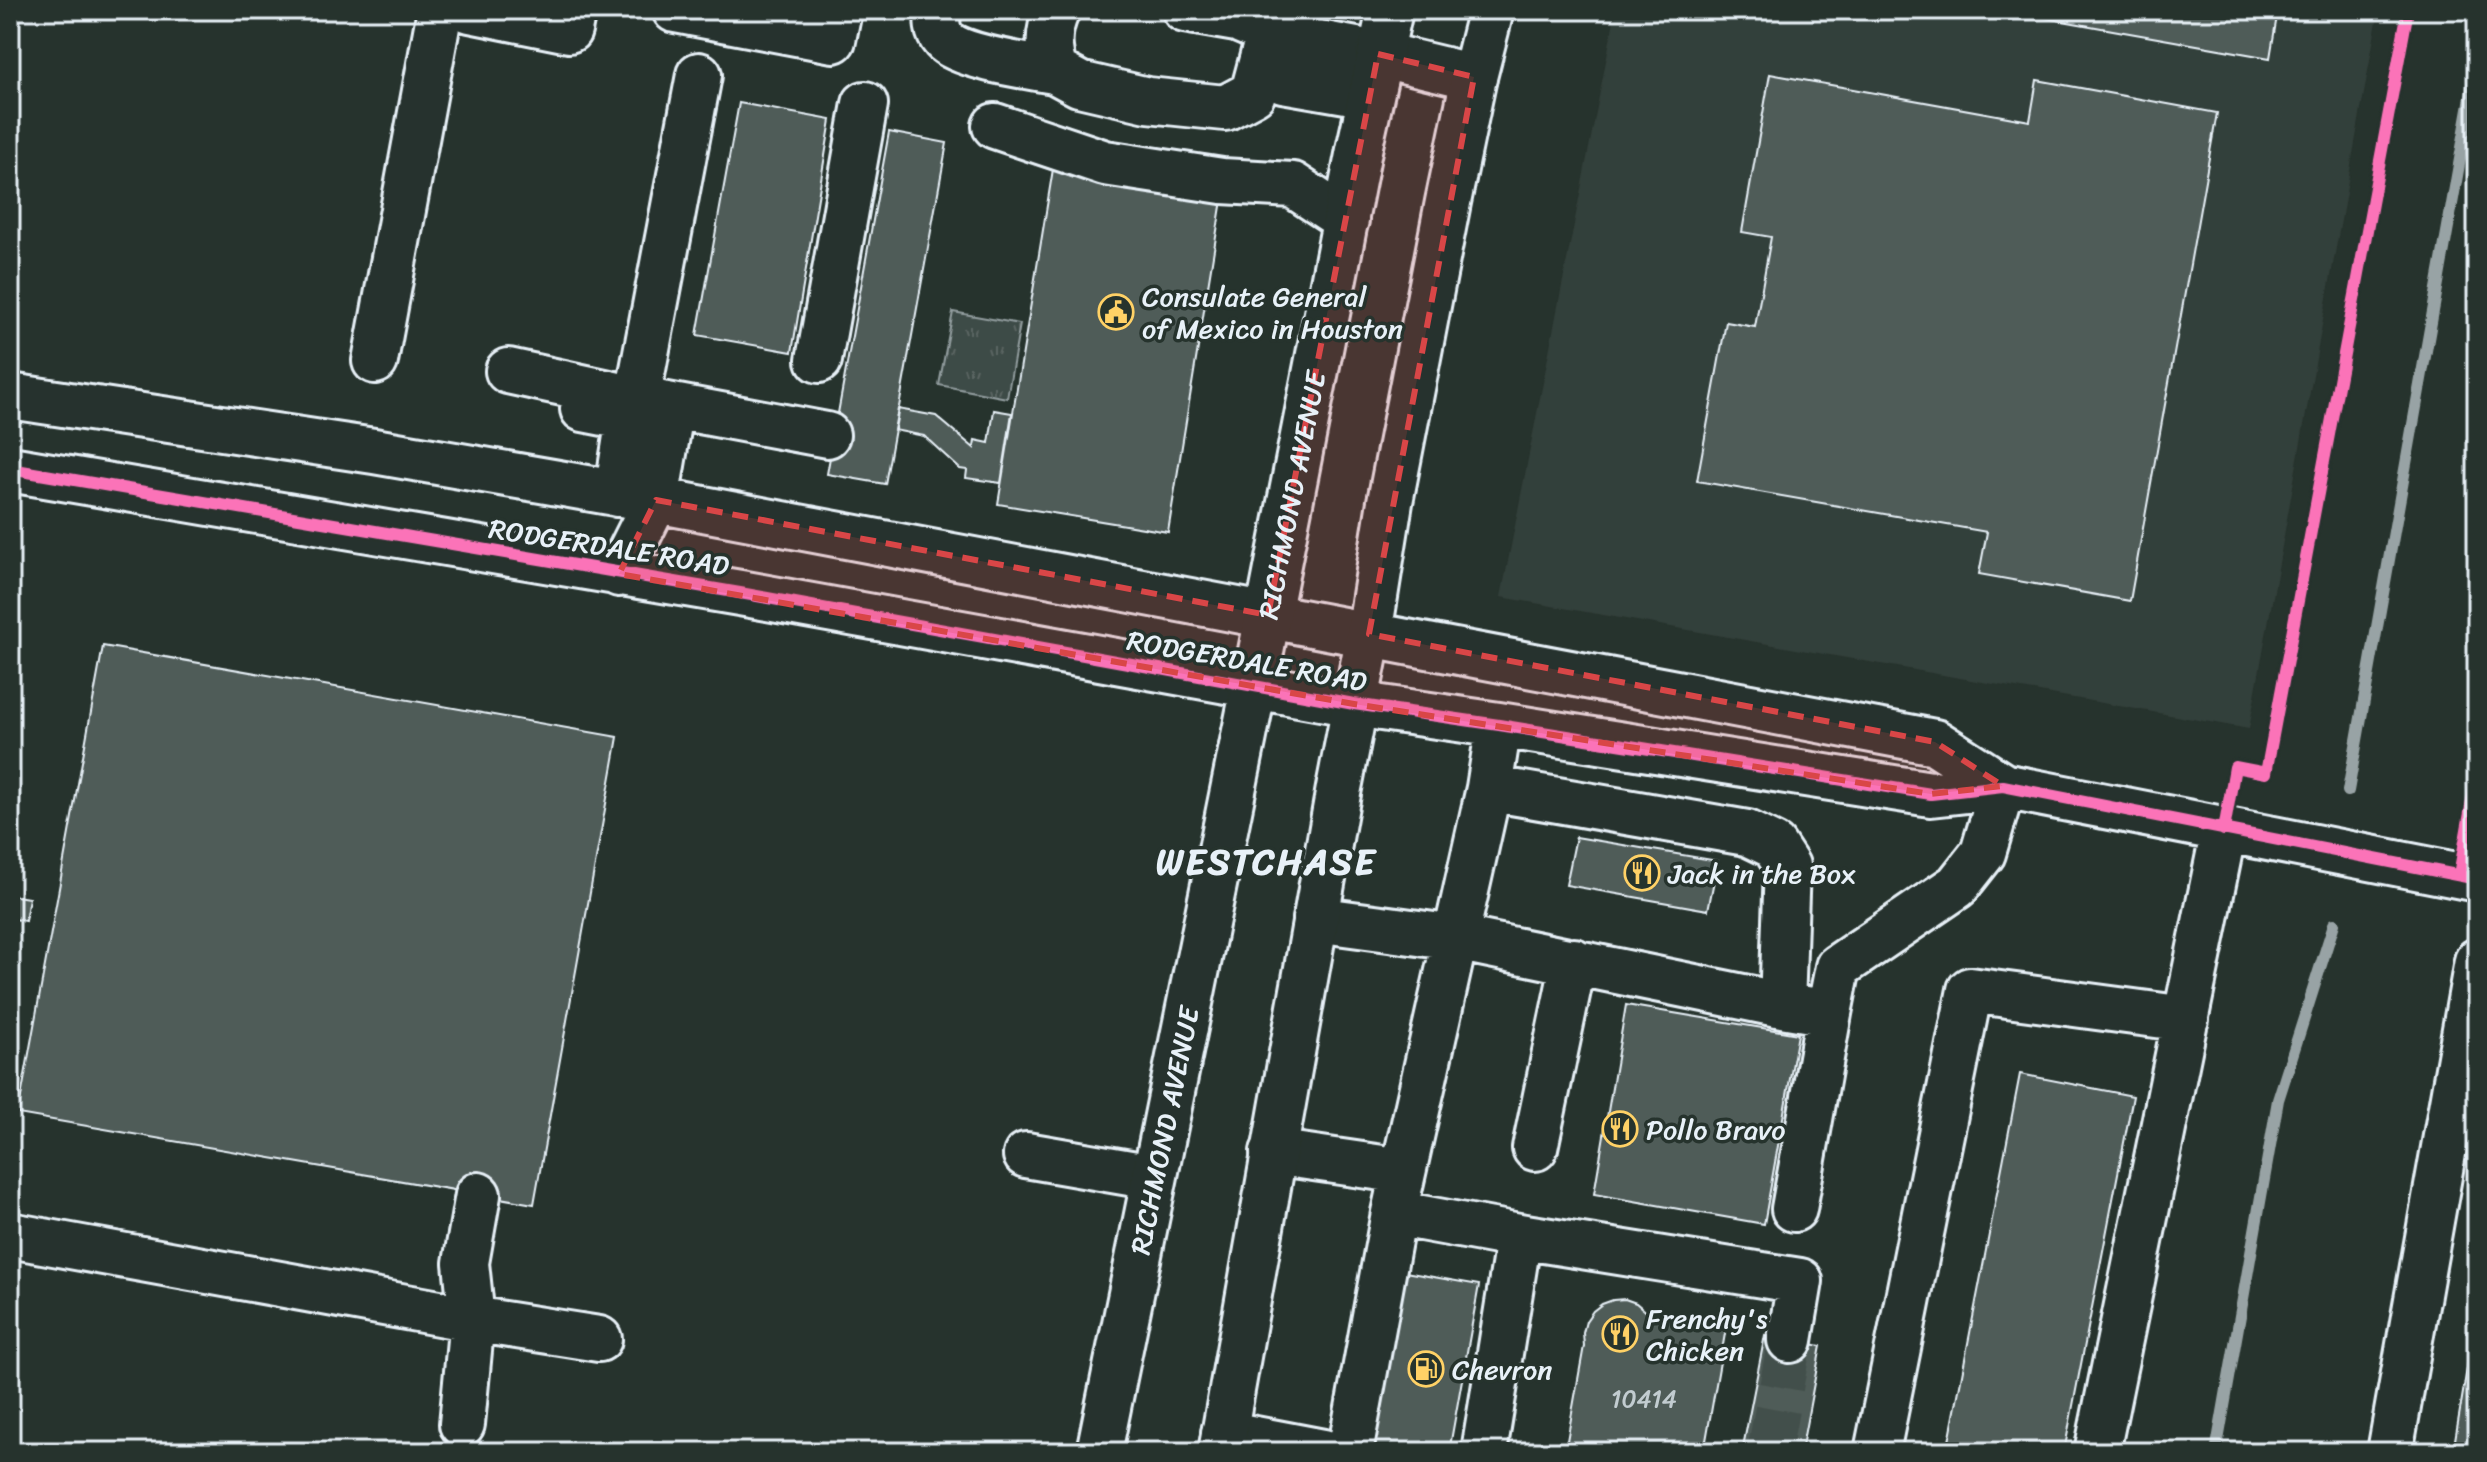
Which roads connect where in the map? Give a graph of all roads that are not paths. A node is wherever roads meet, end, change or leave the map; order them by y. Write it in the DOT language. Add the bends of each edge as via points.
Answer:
graph roads {
  1 [pos="440,10"];
  2 [pos="470,10"];
  3 [pos="573,10"];
  4 [pos="839,10"];
  5 [pos="938,10"];
  6 [pos="1057,10"];
  7 [pos="1185,10"];
  8 [pos="1390,10"];
  9 [pos="1491,10"];
  10 [pos="696,12"];
  11 [pos="1266,51"];
  12 [pos="1055,71"];
  13 [pos="1374,74"];
  14 [pos="699,75"];
  15 [pos="1474,77"];
  16 [pos="865,104"];
  17 [pos="995,126"];
  18 [pos="1346,220"];
  19 [pos="819,360"];
  20 [pos="375,361"];
  21 [pos="10,396"];
  22 [pos="656,403"];
  23 [pos="827,435"];
  24 [pos="10,469"];
  25 [pos="636,497"];
  26 [pos="619,574"];
  27 [pos="1268,615"];
  28 [pos="1369,634"];
  29 [pos="1254,687"];
  30 [pos="1354,704"];
  31 [pos="1499,725"];
  32 [pos="2003,786"];
  33 [pos="1489,788"];
  34 [pos="2234,833"];
  35 [pos="2477,879"];
  36 [pos="1315,919"];
  37 [pos="1456,938"];
  38 [pos="1574,961"];
  39 [pos="2477,961"];
  40 [pos="1782,1005"];
  41 [pos="1829,1013"];
  42 [pos="2186,1019"];
  43 [pos="2472,1019"];
  44 [pos="1535,1148"];
  45 [pos="1273,1152"];
  46 [pos="1026,1155"];
  47 [pos="1153,1177"];
  48 [pos="1399,1192"];
  49 [pos="478,1195"];
  50 [pos="1794,1209"];
  51 [pos="10,1235"];
  52 [pos="1519,1236"];
  53 [pos="472,1319"];
  54 [pos="599,1339"];
  55 [pos="1790,1340"];
  56 [pos="462,1424"];
  57 [pos="1222,1442"];
  58 [pos="1099,1452"];
  59 [pos="1324,1452"];
  60 [pos="1350,1452"];
  61 [pos="1484,1452"];
  62 [pos="1877,1452"];
  63 [pos="2097,1452"];
  64 [pos="2390,1452"];
  1 -- 20 [label="street"];
  2 -- 3 [label="street" via="569,30"];
  4 -- 10 [label="street" via="833,40"];
  5 -- 12 [label="street" via="936,24 945,41 966,53"];
  6 -- 12 [label="street" via="1048,47"];
  7 -- 11 [label="street" via="1237,19"];
  8 -- 13 [label="street, RICHMOND AVENUE"];
  9 -- 15 [label="street"];
  11 -- 12 [label="street" via="1253,93 1225,108 1148,100 1079,84"];
  11 -- 13 [label="street"];
  13 -- 15 [label="street"];
  13 -- 18 [label="street, RICHMOND AVENUE"];
  14 -- 22 [label="street" via="641,380"];
  15 -- 28 [label="street"];
  16 -- 19 [label="street"];
  17 -- 18 [label="street" via="1105,163 1222,181 1293,185"];
  18 -- 27 [label="street, RICHMOND AVENUE"];
  21 -- 25 [label="street, RODGERDALE ROAD"];
  22 -- 23 [label="street"];
  22 -- 25 [label="street"];
  22 -- 25 [label="street" via="508,371 544,402 629,418"];
  24 -- 26 [label="street, RODGERDALE ROAD"];
  25 -- 26 [label="street"];
  25 -- 27 [label="street, RODGERDALE ROAD"];
  26 -- 29 [label="street, RODGERDALE ROAD"];
  27 -- 28 [label="street, RODGERDALE ROAD"];
  27 -- 29 [label="street, RICHMOND AVENUE"];
  28 -- 30 [label="street"];
  28 -- 32 [label="street, RODGERDALE ROAD" via="1935,742"];
  29 -- 30 [label="street, RODGERDALE ROAD"];
  29 -- 47 [label="street, RICHMOND AVENUE"];
  30 -- 31 [label="street, RODGERDALE ROAD"];
  30 -- 36 [label="street"];
  31 -- 32 [label="street, RODGERDALE ROAD" via="1931,794"];
  31 -- 33 [label="street"];
  32 -- 34 [label="street, RODGERDALE ROAD"];
  32 -- 41 [label="street" via="1983,853 1957,886 1838,967"];
  33 -- 37 [label="street"];
  33 -- 40 [label="street" via="1747,833 1774,846 1787,866"];
  34 -- 35 [label="street, RODGERDALE ROAD"];
  34 -- 42 [label="street"];
  36 -- 37 [label="street"];
  36 -- 45 [label="street"];
  37 -- 38 [label="street"];
  37 -- 48 [label="street"];
  38 -- 40 [label="street"];
  38 -- 44 [label="street"];
  39 -- 43 [label="street"];
  40 -- 41 [label="street"];
  41 -- 50 [label="street"];
  42 -- 62 [label="street" via="1970,990"];
  42 -- 63 [label="street"];
  43 -- 64 [label="street"];
  45 -- 48 [label="street"];
  45 -- 57 [label="street"];
  46 -- 47 [label="street"];
  47 -- 58 [label="street, RICHMOND AVENUE"];
  48 -- 52 [label="street"];
  48 -- 60 [label="street"];
  49 -- 53 [label="street" via="466,1263"];
  51 -- 53 [label="street"];
  52 -- 55 [label="street" via="1800,1281"];
  52 -- 61 [label="street"];
  53 -- 54 [label="street"];
  53 -- 56 [label="street"];
  57 -- 59 [label="street"];
}
